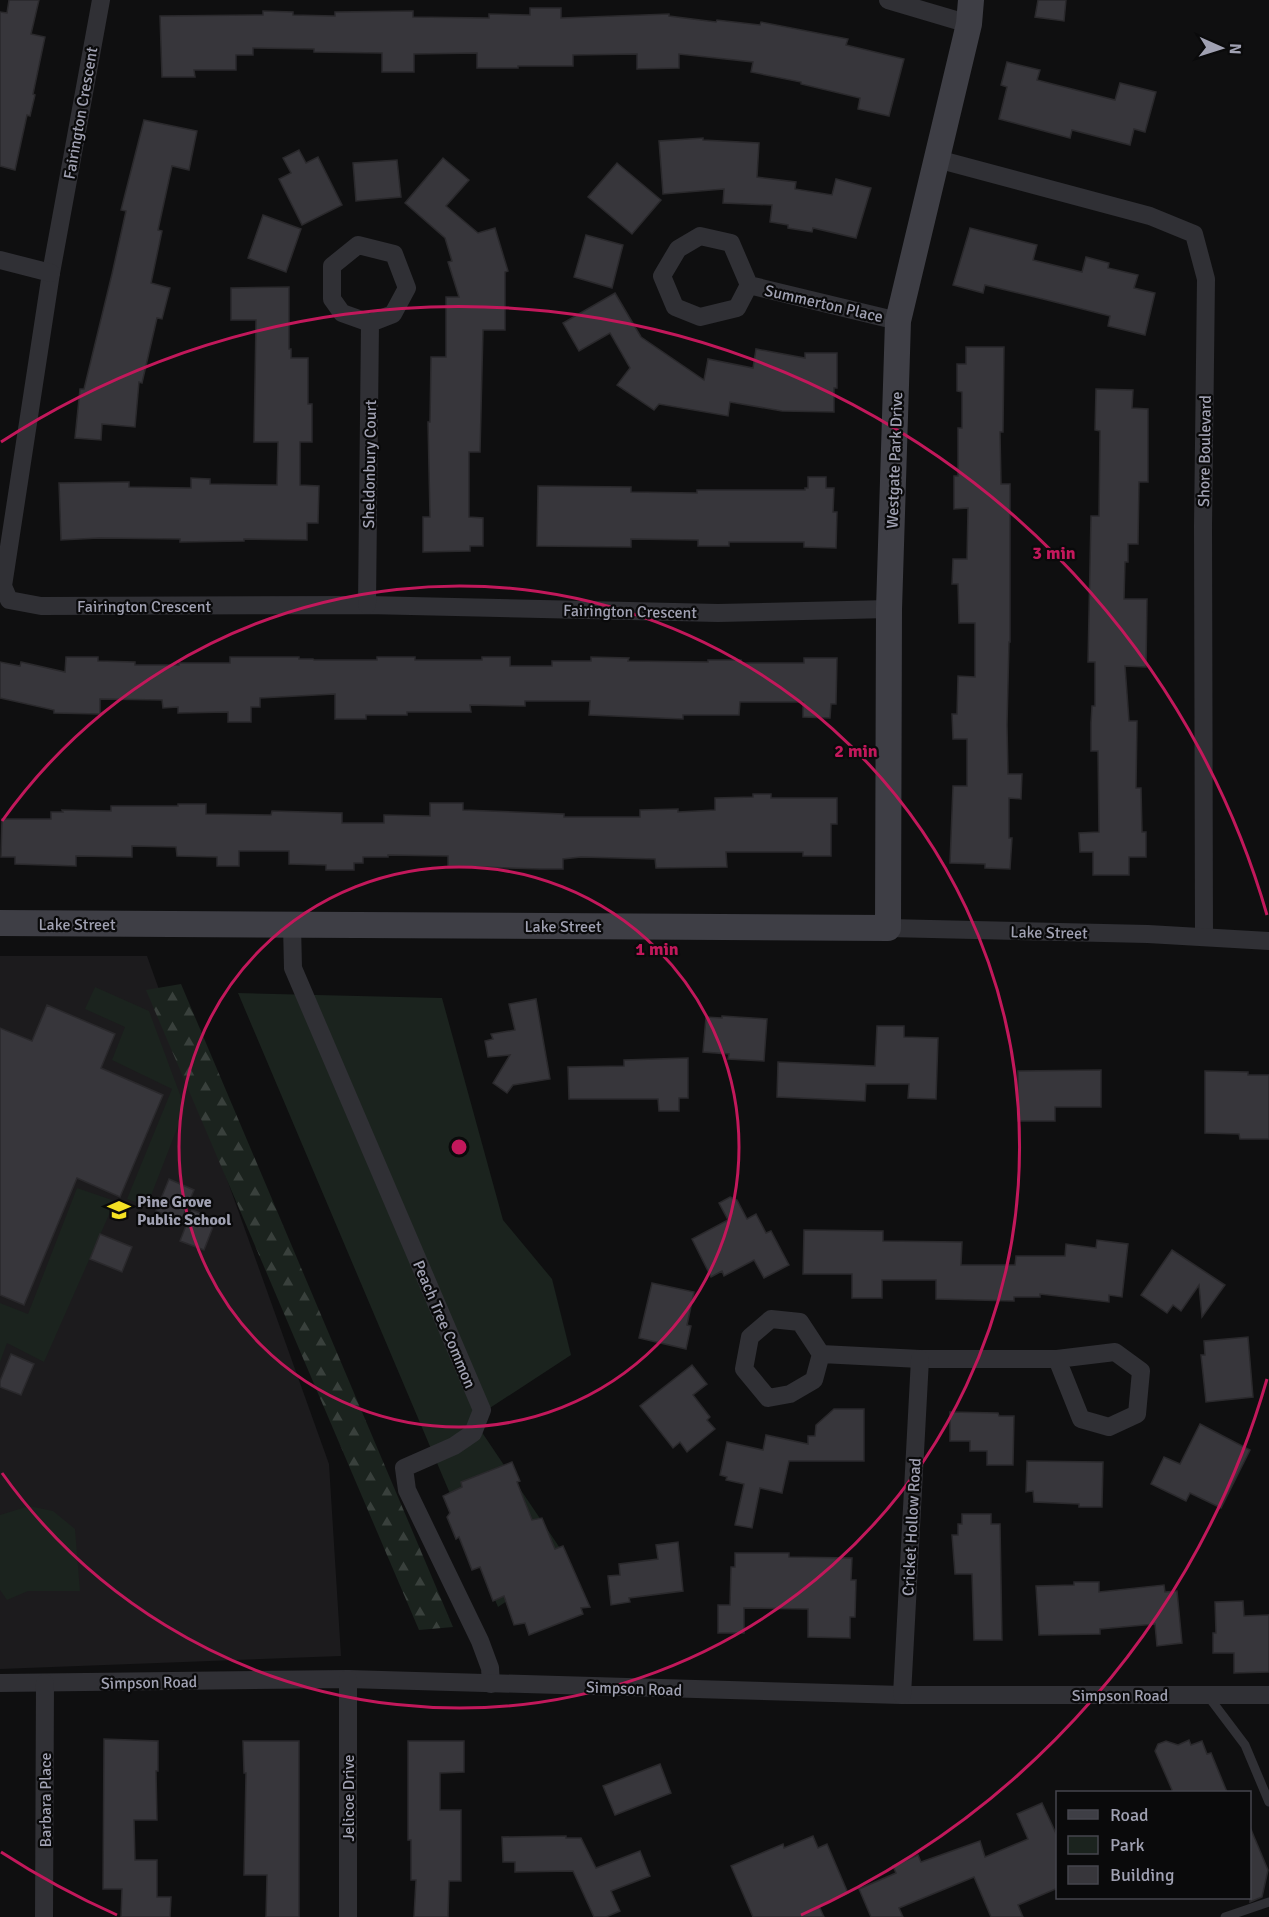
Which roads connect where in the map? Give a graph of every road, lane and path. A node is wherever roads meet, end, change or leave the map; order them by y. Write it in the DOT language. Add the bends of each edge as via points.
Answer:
graph roads {
  1 [pos="101,0"];
  2 [pos="888,0"];
  3 [pos="970,12"];
  4 [pos="937,159"];
  5 [pos="0,260"];
  6 [pos="51,273"];
  7 [pos="749,285"];
  8 [pos="898,321"];
  9 [pos="370,323"];
  10 [pos="367,605"];
  11 [pos="889,609"];
  12 [pos="0,923"];
  13 [pos="292,925"];
  14 [pos="888,928"];
  15 [pos="1204,937"];
  16 [pos="1269,941"];
  17 [pos="821,1354"];
  18 [pos="920,1359"];
  19 [pos="1056,1359"];
  20 [pos="348,1679"];
  21 [pos="0,1683"];
  22 [pos="45,1683"];
  23 [pos="491,1684"];
  24 [pos="902,1695"];
  25 [pos="1207,1695"];
  26 [pos="1269,1695"];
  27 [pos="1269,1802"];
  28 [pos="1269,1902"];
  29 [pos="44,1917"];
  30 [pos="348,1917"];
  31 [pos="1225,1917"];
  1 -- 6 [label="street, Fairington Crescent"];
  2 -- 3 [label="street"];
  3 -- 4 [label="street, Westgate Park Drive"];
  4 -- 8 [label="street, Westgate Park Drive"];
  4 -- 15 [label="street, Shore Boulevard" via="1150,216 1194,234 1206,279"];
  5 -- 6 [label="street"];
  6 -- 10 [label="street, Fairington Crescent" via="3,586 9,600 41,606"];
  7 -- 7 [label="street, Summerton Place" via="736,308 700,317 675,307 662,276 678,249 700,236 731,243"];
  7 -- 8 [label="street, Summerton Place"];
  8 -- 11 [label="street, Westgate Park Drive"];
  9 -- 9 [label="street" via="342,313 332,299 332,266 358,245 394,254 407,288 393,314"];
  9 -- 10 [label="street, Sheldonbury Court"];
  10 -- 11 [label="street, Fairington Crescent" via="718,613"];
  11 -- 14 [label="street, Westgate Park Drive"];
  12 -- 13 [label="street, Lake Street"];
  13 -- 14 [label="street, Lake Street"];
  13 -- 23 [label="street, Peach Tree Common" via="293,968 482,1410 473,1433 404,1468 407,1490 480,1641"];
  14 -- 15 [label="street, Lake Street"];
  15 -- 16 [label="street, Lake Street"];
  17 -- 17 [label="street" via="814,1380 790,1394 768,1398 744,1369 750,1337 771,1319 800,1322"];
  17 -- 18 [label="street"];
  18 -- 19 [label="street"];
  18 -- 24 [label="street, Cricket Hollow Road"];
  19 -- 19 [label="street" via="1115,1352 1141,1371 1137,1414 1109,1427 1081,1419"];
  20 -- 22 [label="street, Simpson Road"];
  20 -- 23 [label="street, Simpson Road"];
  20 -- 30 [label="street, Jelicoe Drive"];
  21 -- 22 [label="street, Simpson Road"];
  22 -- 29 [label="street, Barbara Place"];
  23 -- 24 [label="street, Simpson Road"];
  24 -- 25 [label="street, Simpson Road"];
  25 -- 26 [label="street, Simpson Road"];
  25 -- 27 [label="lane" via="1245,1745"];
  28 -- 31 [label="lane"];
}
